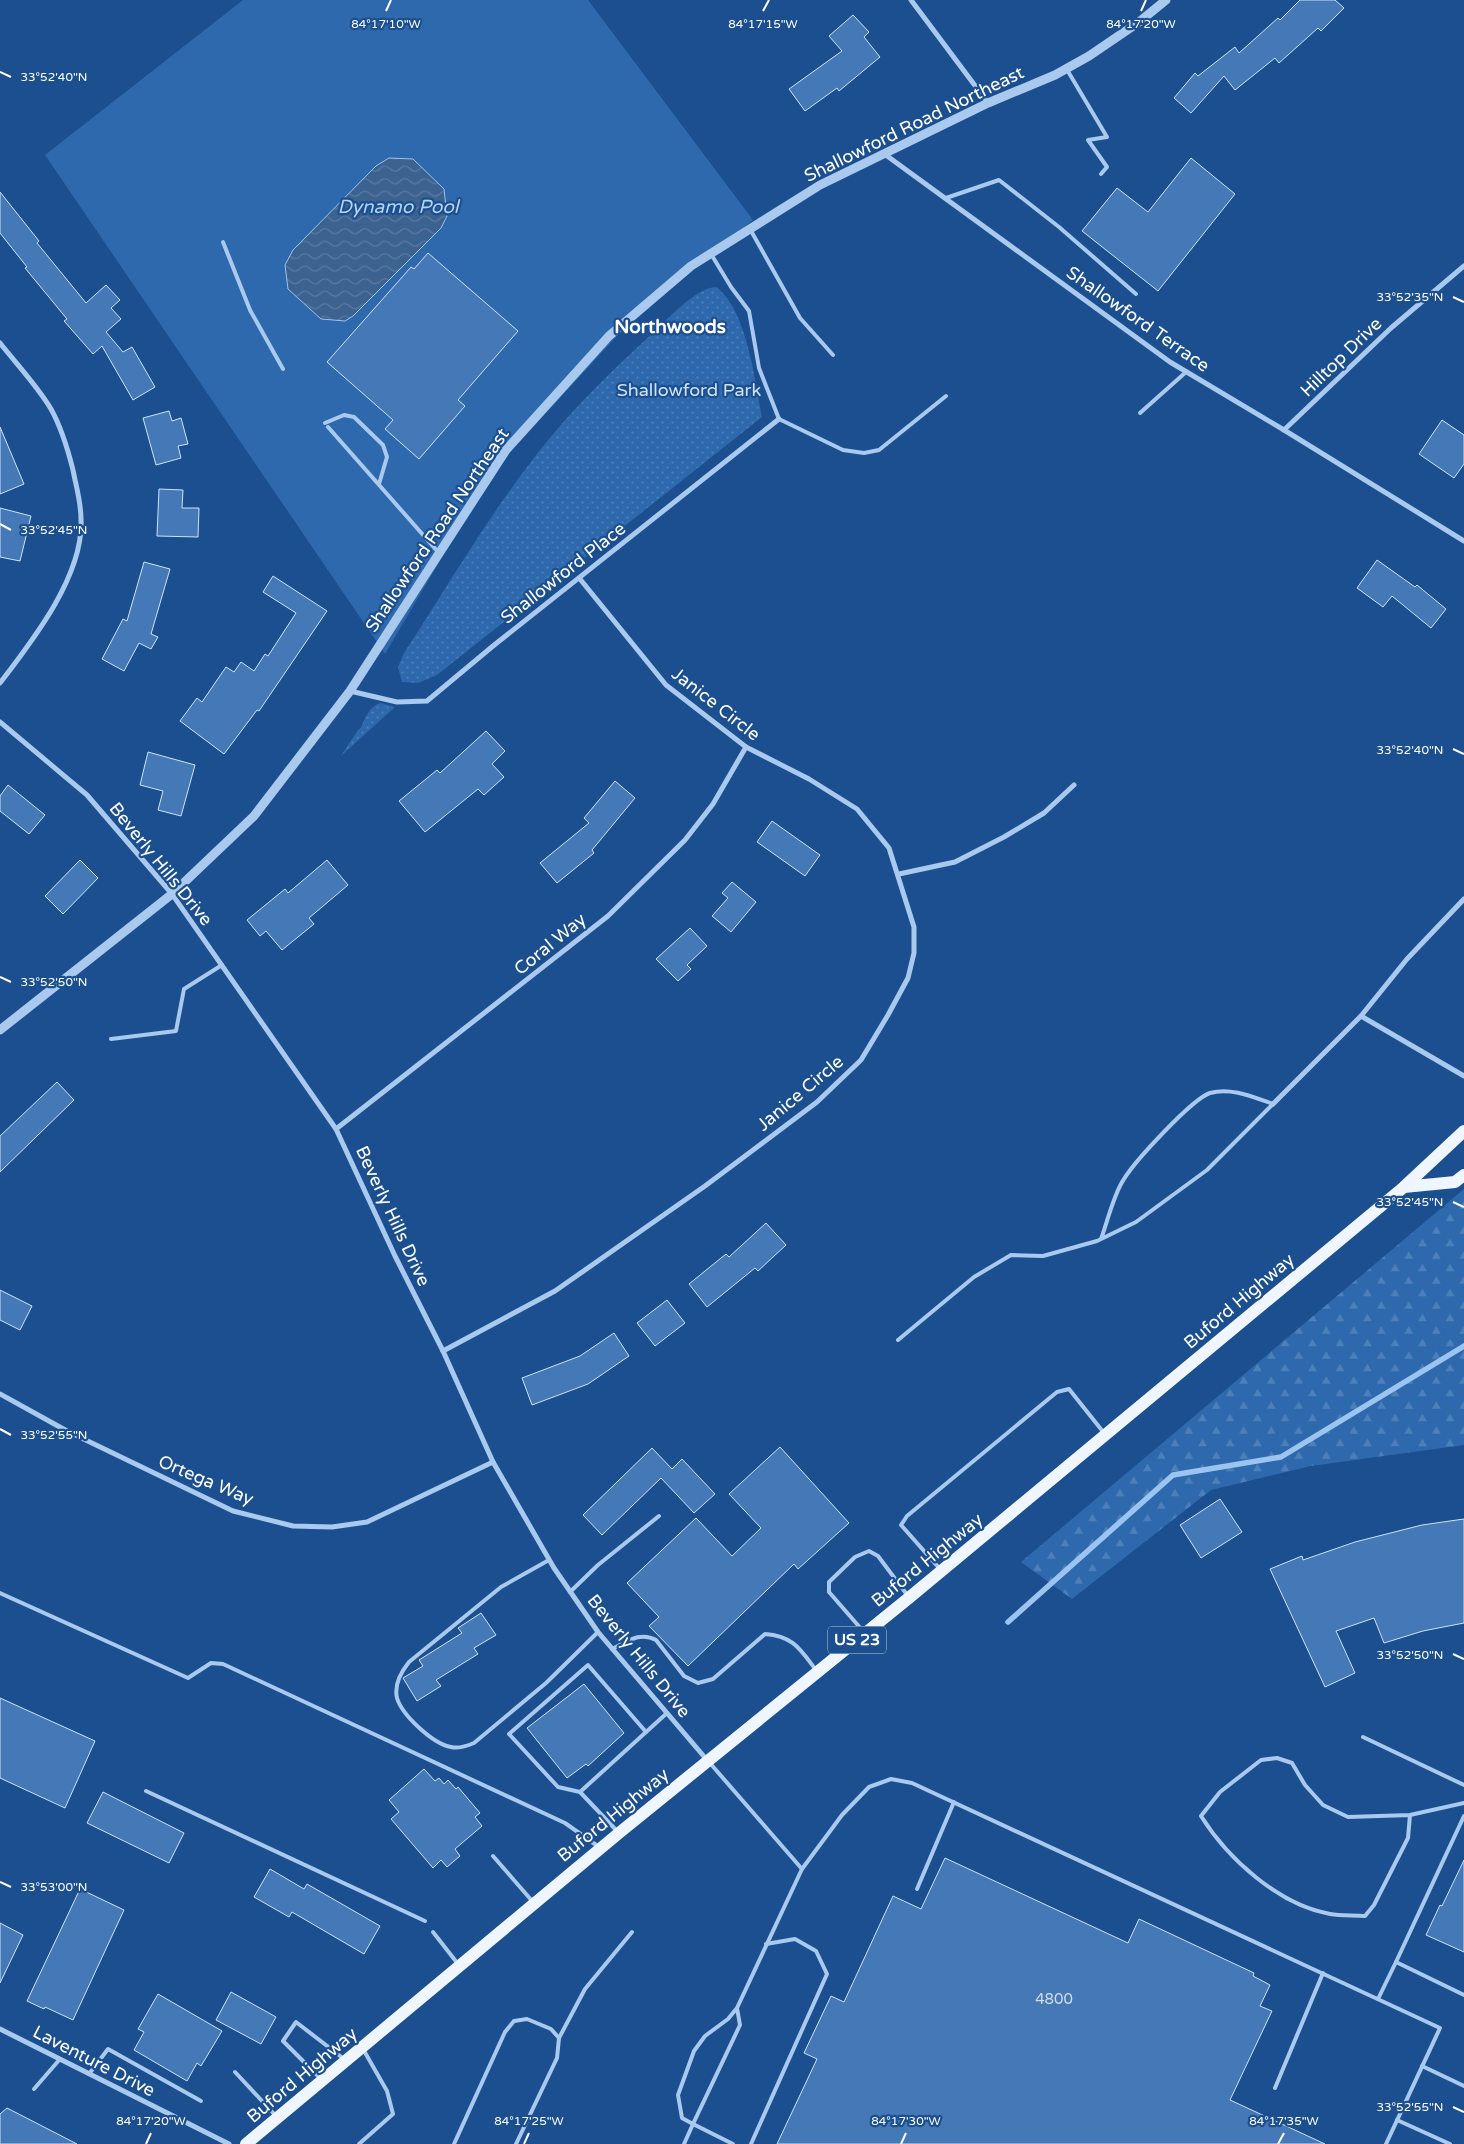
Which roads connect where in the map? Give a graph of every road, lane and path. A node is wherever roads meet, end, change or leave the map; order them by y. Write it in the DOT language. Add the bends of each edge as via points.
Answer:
graph roads {
  1 [pos="911,0"];
  2 [pos="1166,0"];
  3 [pos="1066,68"];
  4 [pos="988,102"];
  5 [pos="883,152"];
  6 [pos="1101,174"];
  7 [pos="946,198"];
  8 [pos="750,229"];
  9 [pos="223,242"];
  10 [pos="711,254"];
  11 [pos="1464,266"];
  12 [pos="1136,294"];
  13 [pos="0,343"];
  14 [pos="833,355"];
  15 [pos="283,369"];
  16 [pos="1186,372"];
  17 [pos="946,396"];
  18 [pos="1140,413"];
  19 [pos="779,419"];
  20 [pos="1284,430"];
  21 [pos="379,484"];
  22 [pos="1464,541"];
  23 [pos="438,553"];
  24 [pos="580,579"];
  25 [pos="0,683"];
  26 [pos="350,691"];
  27 [pos="0,722"];
  28 [pos="746,748"];
  29 [pos="1074,785"];
  30 [pos="899,874"];
  31 [pos="172,894"];
  32 [pos="1464,899"];
  33 [pos="222,965"];
  34 [pos="1360,1016"];
  35 [pos="0,1030"];
  36 [pos="111,1039"];
  37 [pos="1464,1076"];
  38 [pos="1273,1104"];
  39 [pos="336,1128"];
  40 [pos="1464,1131"];
  41 [pos="1464,1175"];
  42 [pos="1404,1187"];
  43 [pos="1101,1239"];
  44 [pos="898,1340"];
  45 [pos="444,1352"];
  46 [pos="0,1394"];
  47 [pos="1106,1434"];
  48 [pos="493,1462"];
  49 [pos="659,1516"];
  50 [pos="549,1560"];
  51 [pos="942,1571"];
  52 [pos="570,1592"];
  53 [pos="0,1593"];
  54 [pos="910,1597"];
  55 [pos="598,1632"];
  56 [pos="865,1633"];
  57 [pos="612,1649"];
  58 [pos="817,1672"];
  59 [pos="667,1713"];
  60 [pos="646,1732"];
  61 [pos="1363,1737"];
  62 [pos="708,1760"];
  63 [pos="1464,1785"];
  64 [pos="146,1792"];
  65 [pos="580,1792"];
  66 [pos="954,1802"];
  67 [pos="1464,1803"];
  68 [pos="1410,1815"];
  69 [pos="1464,1816"];
  70 [pos="619,1833"];
  71 [pos="601,1848"];
  72 [pos="493,1856"];
  73 [pos="802,1869"];
  74 [pos="917,1889"];
  75 [pos="534,1903"];
  76 [pos="424,1921"];
  77 [pos="433,1932"];
  78 [pos="632,1932"];
  79 [pos="766,1944"];
  80 [pos="1396,1962"];
  81 [pos="460,1966"];
  82 [pos="1322,1973"];
  83 [pos="1464,1995"];
  84 [pos="1378,1999"];
  85 [pos="736,2008"];
  86 [pos="0,2029"];
  87 [pos="559,2038"];
  88 [pos="362,2048"];
  89 [pos="60,2059"];
  90 [pos="346,2061"];
  91 [pos="1422,2066"];
  92 [pos="235,2072"];
  93 [pos="89,2074"];
  94 [pos="322,2080"];
  95 [pos="1464,2086"];
  96 [pos="1275,2088"];
  97 [pos="34,2089"];
  98 [pos="200,2101"];
  99 [pos="278,2118"];
  100 [pos="1398,2120"];
  101 [pos="693,2124"];
  102 [pos="229,2144"];
  103 [pos="246,2144"];
  104 [pos="359,2144"];
  105 [pos="454,2144"];
  106 [pos="516,2144"];
  107 [pos="684,2144"];
  108 [pos="733,2144"];
  109 [pos="751,2144"];
  110 [pos="1386,2144"];
  111 [pos="1450,2144"];
  1 -- 4 [label="street"];
  2 -- 3 [label="street, Shallowford Road Northeast" via="1132,27"];
  3 -- 4 [label="street, Shallowford Road Northeast"];
  3 -- 6 [label="lane" via="1107,137 1088,140 1107,167"];
  4 -- 5 [label="street, Shallowford Road Northeast"];
  5 -- 7 [label="street, Shallowford Terrace"];
  5 -- 8 [label="street, Shallowford Road Northeast" via="820,185"];
  7 -- 12 [label="lane" via="999,180"];
  7 -- 16 [label="street, Shallowford Terrace"];
  8 -- 10 [label="street, Shallowford Road Northeast"];
  8 -- 14 [label="lane" via="800,318"];
  9 -- 15 [label="lane" via="250,310"];
  10 -- 19 [label="lane" via="749,311 758,368"];
  10 -- 23 [label="street, Shallowford Road Northeast" via="690,266 609,336 512,443"];
  11 -- 20 [label="street, Hilltop Drive" via="1391,328"];
  13 -- 25 [label="street" via="51,409 68,450 82,520 77,552 64,588 44,624"];
  16 -- 18 [label="lane"];
  16 -- 20 [label="street, Shallowford Terrace"];
  17 -- 19 [label="lane" via="879,450 864,453 843,450"];
  19 -- 24 [label="street, Shallowford Place"];
  20 -- 22 [label="street, Shallowford Terrace"];
  21 -- 21 [label="lane" via="386,457 383,446 354,417 344,415 327,425"];
  21 -- 23 [label="lane"];
  23 -- 26 [label="street, Shallowford Road Northeast"];
  24 -- 26 [label="street, Shallowford Place" via="427,701 397,702"];
  24 -- 28 [label="street, Janice Circle" via="666,685"];
  26 -- 31 [label="street, Shallowford Road Northeast" via="254,816"];
  27 -- 31 [label="street, Beverly Hills Drive" via="87,795"];
  28 -- 30 [label="street, Janice Circle" via="809,779 857,808 889,848"];
  28 -- 39 [label="street, Coral Way" via="713,804 685,840 608,916"];
  29 -- 30 [label="street" via="1044,813 964,858"];
  30 -- 45 [label="street, Janice Circle" via="914,927 914,953 908,978 861,1060 817,1102 555,1291"];
  31 -- 33 [label="street, Beverly Hills Drive"];
  31 -- 35 [label="street, Shallowford Road Northeast"];
  32 -- 34 [label="street" via="1407,959"];
  33 -- 36 [label="lane" via="184,989 176,1031"];
  33 -- 39 [label="street, Beverly Hills Drive"];
  34 -- 37 [label="street"];
  34 -- 38 [label="street"];
  38 -- 43 [label="lane" via="1207,1170 1136,1222"];
  38 -- 43 [label="lane" via="1239,1092 1210,1093 1188,1109 1123,1180"];
  39 -- 45 [label="street, Beverly Hills Drive"];
  40 -- 42 [label="main road, Buford Highway / US 23"];
  41 -- 42 [label="main road" via="1455,1182"];
  42 -- 47 [label="main road, Buford Highway / US 23"];
  43 -- 44 [label="lane" via="1043,1256 1011,1255 974,1277"];
  45 -- 48 [label="street, Beverly Hills Drive"];
  46 -- 48 [label="street, Ortega Way" via="233,1510 293,1526 332,1527 367,1522"];
  47 -- 51 [label="main road, Buford Highway / US 23"];
  47 -- 51 [label="lane" via="1069,1389 1057,1392 907,1516 901,1525"];
  48 -- 50 [label="street, Beverly Hills Drive"];
  49 -- 52 [label="lane"];
  50 -- 52 [label="street, Beverly Hills Drive"];
  50 -- 55 [label="lane" via="501,1587 409,1662 397,1685 397,1697 403,1710 429,1737 442,1744 452,1748 474,1743 546,1683"];
  51 -- 54 [label="main road, Buford Highway / US 23"];
  52 -- 55 [label="street, Beverly Hills Drive"];
  53 -- 71 [label="lane" via="188,1678 211,1663 223,1664 565,1823"];
  54 -- 56 [label="main road, Buford Highway / US 23"];
  54 -- 56 [label="lane" via="878,1556 869,1551 854,1557 829,1582 829,1592"];
  55 -- 57 [label="street, Beverly Hills Drive"];
  56 -- 58 [label="main road, Buford Highway / US 23"];
  57 -- 58 [label="lane" via="641,1635 651,1637 684,1676 698,1683 713,1679 764,1634 778,1635 795,1644"];
  57 -- 59 [label="street, Beverly Hills Drive"];
  58 -- 62 [label="main road, Buford Highway / US 23"];
  59 -- 60 [label="lane"];
  59 -- 62 [label="street, Beverly Hills Drive"];
  60 -- 65 [label="lane"];
  60 -- 65 [label="lane" via="588,1665 509,1734 558,1786"];
  61 -- 63 [label="lane"];
  62 -- 70 [label="main road, Buford Highway / US 23"];
  62 -- 73 [label="lane"];
  64 -- 76 [label="lane"];
  65 -- 70 [label="lane"];
  66 -- 73 [label="lane" via="912,1783 891,1779 869,1788 842,1815"];
  66 -- 74 [label="lane"];
  66 -- 82 [label="lane"];
  67 -- 68 [label="lane"];
  68 -- 68 [label="lane" via="1348,1817 1323,1805 1305,1785 1292,1763 1277,1758 1260,1760 1220,1792 1201,1816 1211,1832 1256,1878 1294,1903 1330,1914 1365,1916 1374,1905 1408,1838"];
  69 -- 80 [label="lane"];
  70 -- 71 [label="main road, Buford Highway / US 23"];
  71 -- 75 [label="main road, Buford Highway / US 23"];
  72 -- 75 [label="lane"];
  73 -- 79 [label="lane"];
  75 -- 81 [label="main road, Buford Highway / US 23"];
  77 -- 81 [label="lane"];
  78 -- 87 [label="lane" via="585,1989"];
  79 -- 85 [label="lane"];
  79 -- 109 [label="lane" via="795,1939 816,1951 827,1974"];
  80 -- 83 [label="lane"];
  80 -- 84 [label="lane"];
  81 -- 88 [label="main road, Buford Highway / US 23"];
  82 -- 84 [label="lane"];
  82 -- 96 [label="lane"];
  84 -- 91 [label="lane" via="1440,2028"];
  85 -- 101 [label="lane" via="740,2025"];
  85 -- 101 [label="lane" via="728,2019 705,2036 694,2051 684,2077 678,2094 682,2118"];
  86 -- 89 [label="street, Laventure Drive"];
  87 -- 105 [label="lane" via="551,2029 528,2019 514,2021 505,2032"];
  87 -- 106 [label="lane" via="558,2058"];
  88 -- 90 [label="main road, Buford Highway / US 23"];
  88 -- 104 [label="lane" via="387,2091 393,2114"];
  89 -- 93 [label="street, Laventure Drive"];
  89 -- 97 [label="lane"];
  90 -- 94 [label="main road, Buford Highway / US 23"];
  90 -- 94 [label="lane" via="296,2022 283,2041"];
  91 -- 95 [label="lane"];
  91 -- 100 [label="lane"];
  92 -- 99 [label="lane"];
  93 -- 98 [label="lane" via="108,2049"];
  93 -- 102 [label="street, Laventure Drive"];
  94 -- 99 [label="main road, Buford Highway / US 23"];
  99 -- 103 [label="main road, Buford Highway / US 23"];
  100 -- 110 [label="lane"];
  100 -- 111 [label="lane"];
  101 -- 107 [label="lane"];
  101 -- 108 [label="lane"];
}
